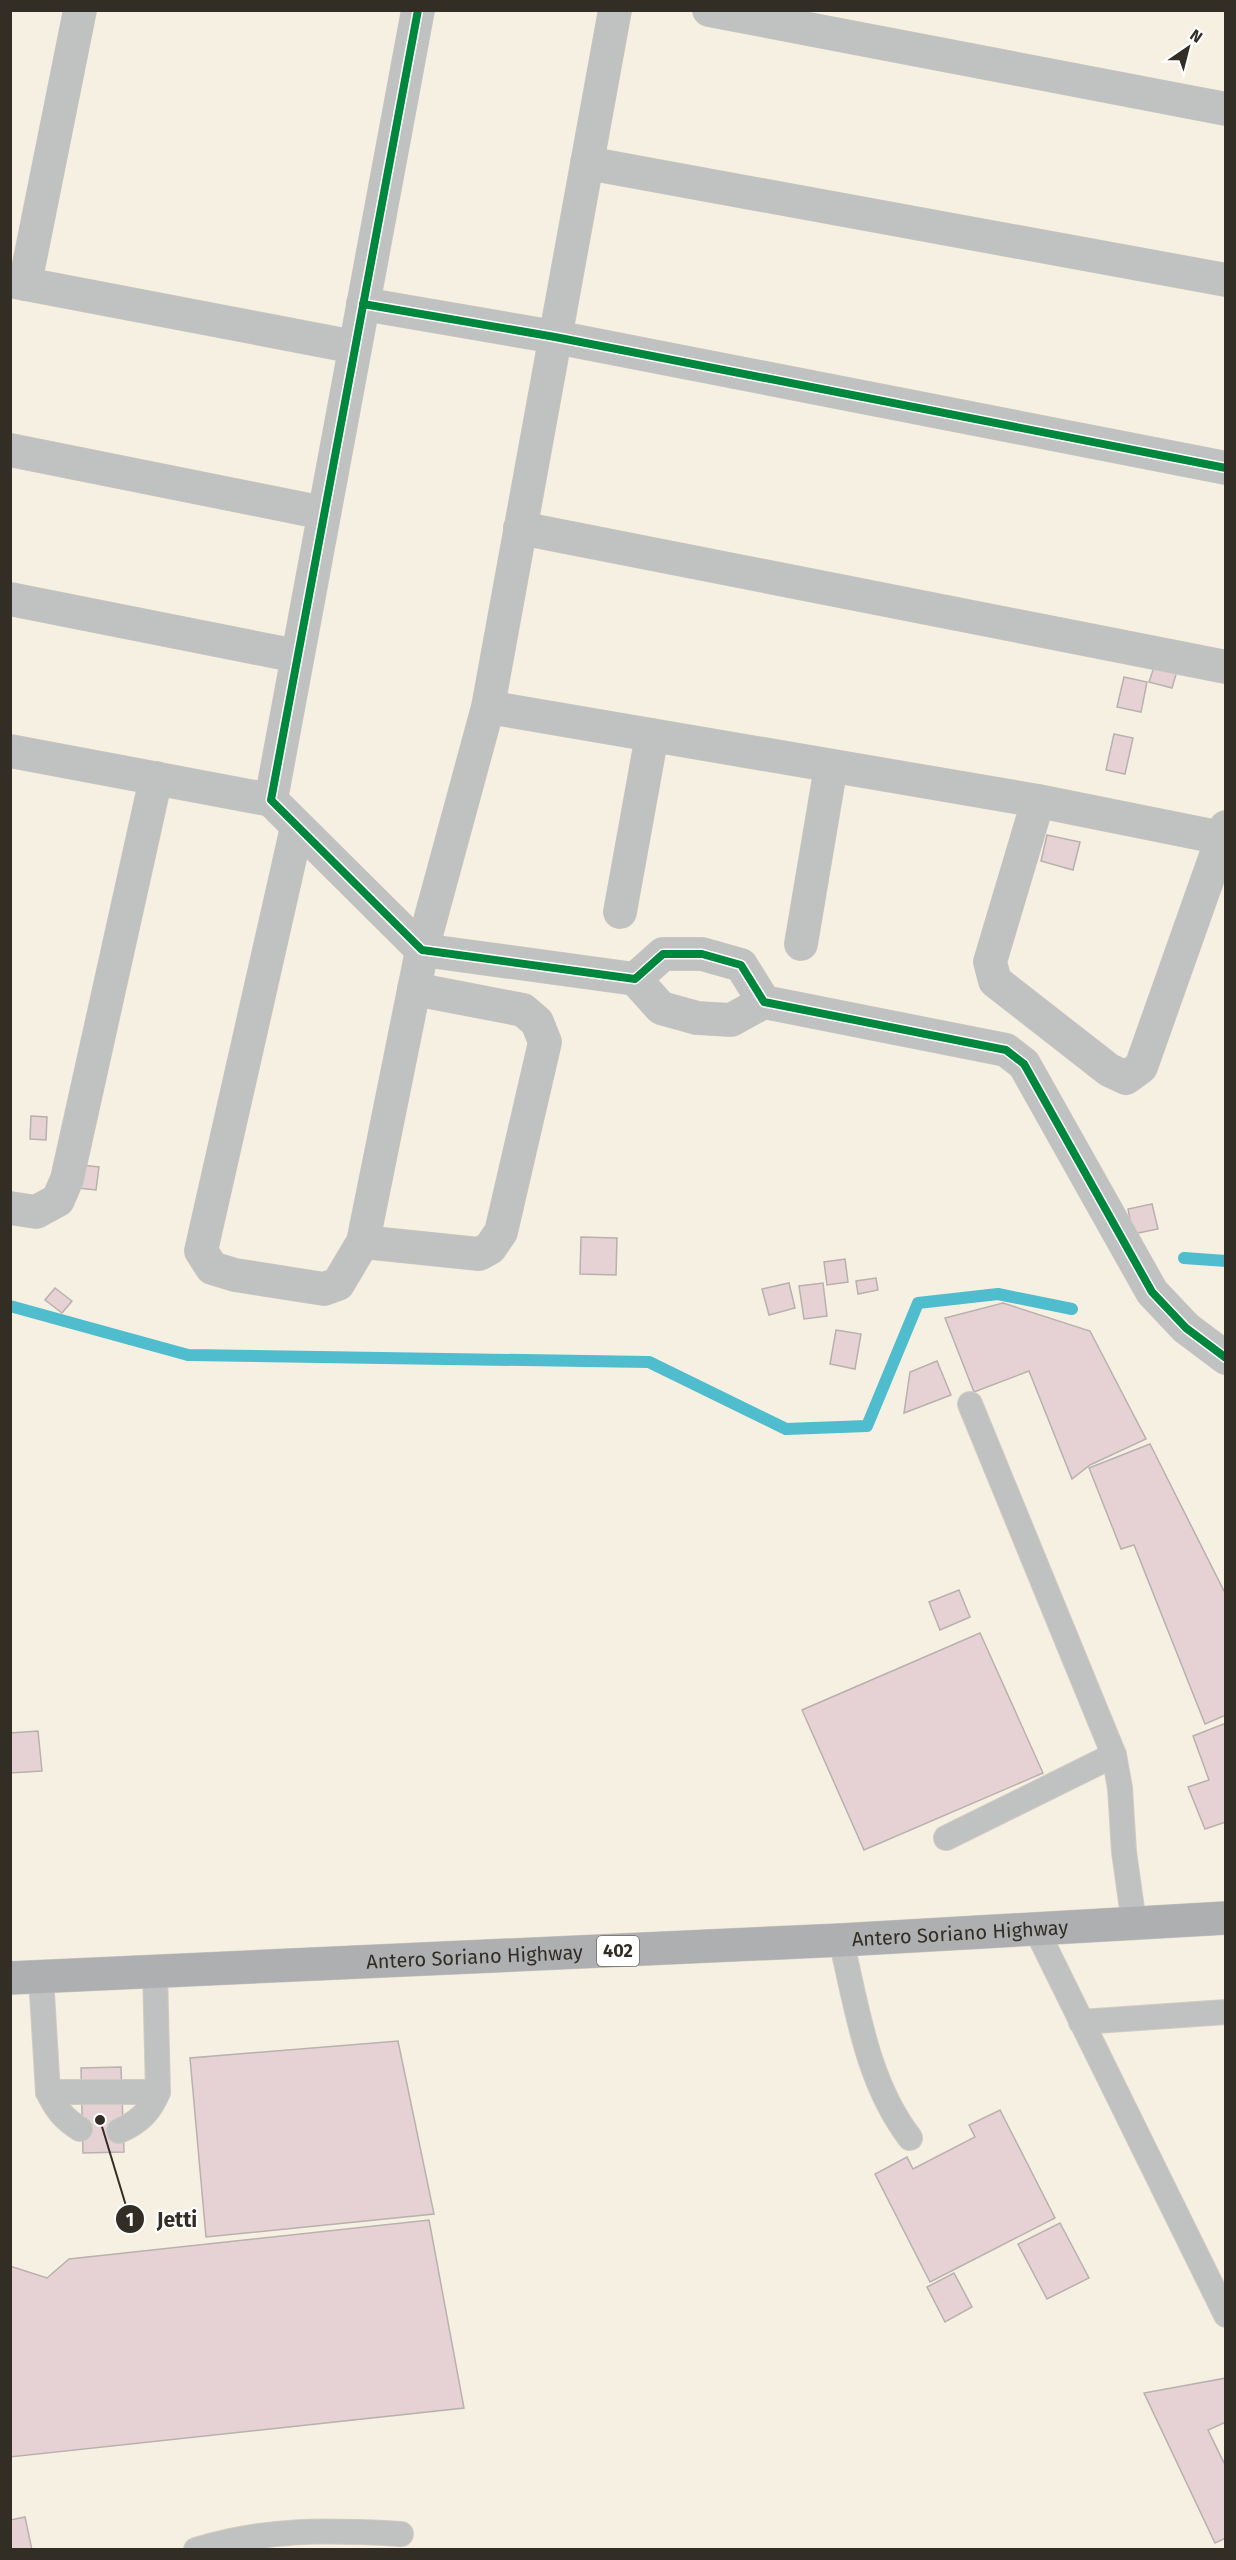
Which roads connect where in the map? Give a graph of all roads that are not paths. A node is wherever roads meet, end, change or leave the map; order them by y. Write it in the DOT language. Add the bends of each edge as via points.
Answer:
graph roads {
  1 [pos="80,10"];
  2 [pos="418,10"];
  3 [pos="615,10"];
  4 [pos="709,10"];
  5 [pos="1226,110"];
  6 [pos="587,163"];
  7 [pos="1226,280"];
  8 [pos="18,283"];
  9 [pos="363,304"];
  10 [pos="555,337"];
  11 [pos="355,347"];
  12 [pos="10,450"];
  13 [pos="1226,468"];
  14 [pos="324,513"];
  15 [pos="520,528"];
  16 [pos="10,599"];
  17 [pos="297,656"];
  18 [pos="1226,667"];
  19 [pos="488,707"];
  20 [pos="652,735"];
  21 [pos="12,759"];
  22 [pos="831,766"];
  23 [pos="156,778"];
  24 [pos="271,800"];
  25 [pos="1038,801"];
  26 [pos="297,827"];
  27 [pos="1224,833"];
  28 [pos="620,912"];
  29 [pos="801,944"];
  30 [pos="422,950"];
  31 [pos="635,979"];
  32 [pos="414,989"];
  33 [pos="764,1002"];
  34 [pos="10,1208"];
  35 [pos="363,1242"];
  36 [pos="1226,1358"];
  37 [pos="970,1404"];
  38 [pos="1114,1755"];
  39 [pos="946,1838"];
  40 [pos="1226,1918"];
  41 [pos="1134,1923"];
  42 [pos="1036,1929"];
  43 [pos="841,1940"];
  44 [pos="155,1971"];
  45 [pos="26,1978"];
  46 [pos="1226,2012"];
  47 [pos="1082,2022"];
  48 [pos="48,2092"];
  49 [pos="158,2092"];
  50 [pos="80,2129"];
  51 [pos="119,2131"];
  52 [pos="910,2138"];
  53 [pos="1226,2315"];
  54 [pos="401,2534"];
  55 [pos="268,2542"];
  56 [pos="196,2550"];
  1 -- 8 [label="street"];
  2 -- 9 [label="street"];
  3 -- 6 [label="street"];
  4 -- 5 [label="street"];
  6 -- 7 [label="street"];
  6 -- 10 [label="street"];
  8 -- 11 [label="street"];
  9 -- 10 [label="street"];
  9 -- 11 [label="street"];
  10 -- 13 [label="street"];
  10 -- 15 [label="street"];
  11 -- 14 [label="street"];
  12 -- 14 [label="street"];
  14 -- 17 [label="street"];
  15 -- 18 [label="street"];
  15 -- 19 [label="street"];
  16 -- 17 [label="street"];
  17 -- 24 [label="street"];
  19 -- 20 [label="street"];
  19 -- 30 [label="street"];
  20 -- 22 [label="street"];
  20 -- 28 [label="street"];
  21 -- 23 [label="street"];
  22 -- 25 [label="street"];
  22 -- 29 [label="street"];
  23 -- 24 [label="street"];
  23 -- 34 [label="street" via="68,1179 58,1200 36,1212"];
  24 -- 26 [label="street"];
  25 -- 27 [label="street"];
  25 -- 27 [label="street" via="990,962 995,981 1109,1070 1126,1078 1141,1067"];
  26 -- 30 [label="street"];
  26 -- 35 [label="street" via="201,1251 212,1268 324,1289 338,1284"];
  30 -- 31 [label="street"];
  30 -- 32 [label="street"];
  31 -- 33 [label="street" via="661,1008 697,1017 731,1020"];
  31 -- 33 [label="street" via="663,954 702,954 741,964"];
  32 -- 35 [label="street"];
  32 -- 35 [label="street" via="523,1010 537,1022 544,1042 501,1232 490,1248 479,1254"];
  33 -- 36 [label="street" via="1006,1050 1015,1055 1030,1074 1152,1292 1186,1328"];
  37 -- 38 [label="lane"];
  38 -- 39 [label="lane"];
  38 -- 41 [label="lane"];
  40 -- 41 [label="main road, Antero Soriano Highway / 402"];
  41 -- 42 [label="main road, Antero Soriano Highway / 402"];
  42 -- 43 [label="main road, Antero Soriano Highway / 402"];
  42 -- 47 [label="lane"];
  43 -- 44 [label="main road, Antero Soriano Highway / 402"];
  43 -- 52 [label="lane" via="876,2077 885,2101"];
  44 -- 45 [label="main road, Antero Soriano Highway / 402"];
  44 -- 49 [label="lane"];
  45 -- 48 [label="lane"];
  46 -- 47 [label="lane"];
  47 -- 53 [label="lane"];
  48 -- 49 [label="lane"];
  48 -- 50 [label="lane" via="64,2119"];
  49 -- 51 [label="lane" via="152,2107 137,2123"];
  54 -- 55 [label="lane" via="331,2530"];
  55 -- 56 [label="lane" via="233,2538"];
}
